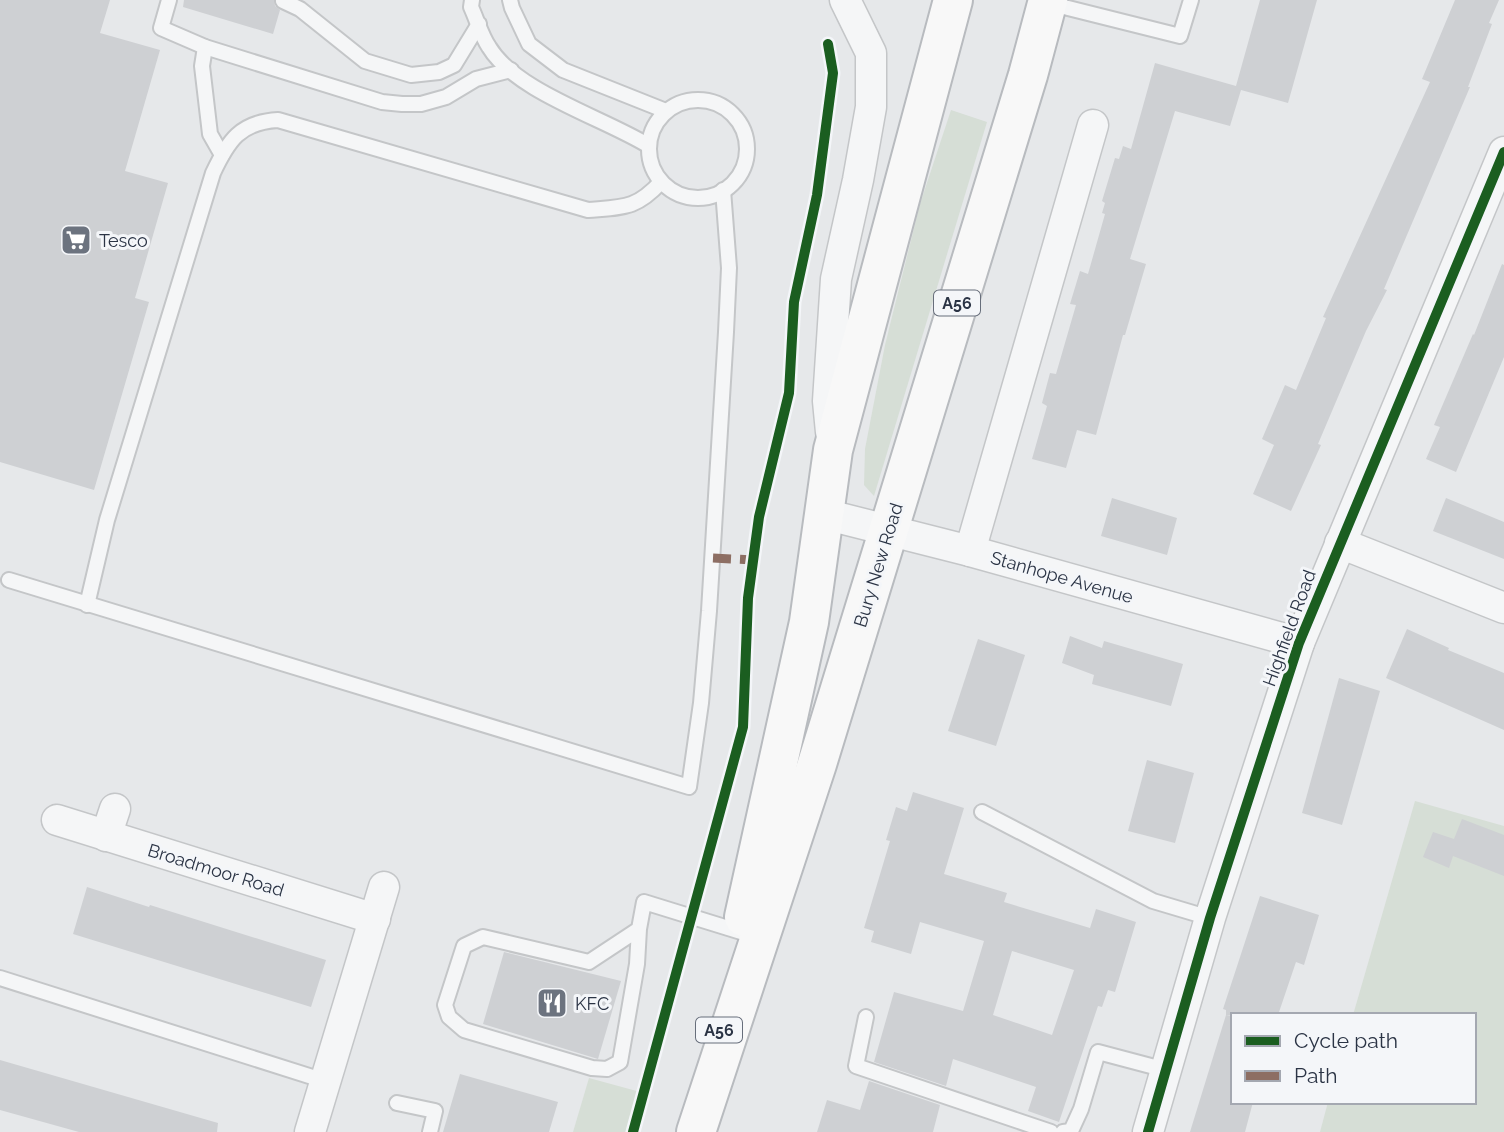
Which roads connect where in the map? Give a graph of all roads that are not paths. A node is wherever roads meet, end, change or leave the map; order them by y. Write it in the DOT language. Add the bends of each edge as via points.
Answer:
graph roads {
  1 [pos="169,0"];
  2 [pos="471,0"];
  3 [pos="510,0"];
  4 [pos="845,0"];
  5 [pos="953,0"];
  6 [pos="1191,0"];
  7 [pos="283,1"];
  8 [pos="1043,1"];
  9 [pos="479,24"];
  10 [pos="205,47"];
  11 [pos="511,70"];
  12 [pos="666,111"];
  13 [pos="1093,125"];
  14 [pos="649,146"];
  15 [pos="1504,152"];
  16 [pos="222,155"];
  17 [pos="661,182"];
  18 [pos="723,190"];
  19 [pos="833,450"];
  20 [pos="824,514"];
  21 [pos="889,531"];
  22 [pos="1340,543"];
  23 [pos="970,551"];
  24 [pos="9,580"];
  25 [pos="88,605"];
  26 [pos="1504,608"];
  27 [pos="1299,643"];
  28 [pos="982,812"];
  29 [pos="57,820"];
  30 [pos="384,887"];
  31 [pos="1210,918"];
  32 [pos="375,919"];
  33 [pos="639,929"];
  34 [pos="740,932"];
  35 [pos="0,978"];
  36 [pos="866,1017"];
  37 [pos="1166,1070"];
  38 [pos="325,1081"];
  39 [pos="397,1102"];
  40 [pos="697,1130"];
  41 [pos="310,1132"];
  42 [pos="430,1132"];
  43 [pos="1051,1132"];
  44 [pos="1063,1132"];
  45 [pos="1149,1132"];
  1 -- 10 [label="lane" via="162,27"];
  2 -- 9 [label="lane"];
  3 -- 12 [label="lane" via="529,44 563,70"];
  4 -- 19 [label="street" via="871,53 871,107 836,279 828,401"];
  5 -- 19 [label="highway, Bury New Road / A56"];
  6 -- 8 [label="lane" via="1180,36"];
  7 -- 9 [label="lane" via="300,9 365,61 411,75 454,65"];
  8 -- 21 [label="highway, Bury New Road / A56" via="1028,75"];
  9 -- 11 [label="lane" via="489,48"];
  10 -- 11 [label="lane" via="382,102 402,104 446,97 476,79"];
  10 -- 16 [label="lane" via="202,66 210,134"];
  11 -- 14 [label="lane"];
  12 -- 14 [label="lane" via="651,132"];
  12 -- 18 [label="lane" via="682,102 700,100 719,104 734,116 747,151 742,171"];
  13 -- 23 [label="street"];
  14 -- 17 [label="lane" via="651,164"];
  15 -- 22 [label="street, Highfield Road"];
  16 -- 17 [label="lane" via="242,128 278,120 588,210 628,206 646,198"];
  16 -- 25 [label="lane" via="107,520"];
  17 -- 18 [label="lane" via="695,198"];
  18 -- 25 [label="lane" via="729,268 726,332 709,611 689,787"];
  19 -- 20 [label="highway, Bury New Road / A56"];
  20 -- 21 [label="street, Stanhope Avenue"];
  20 -- 34 [label="highway, Bury New Road / A56" via="809,622"];
  21 -- 23 [label="street, Stanhope Avenue"];
  21 -- 40 [label="highway, Bury New Road / A56"];
  22 -- 26 [label="street"];
  22 -- 27 [label="street, Highfield Road"];
  23 -- 27 [label="street, Stanhope Avenue"];
  24 -- 25 [label="lane"];
  27 -- 31 [label="street, Highfield Road"];
  28 -- 31 [label="lane" via="1153,901"];
  29 -- 32 [label="street, Broadmoor Road" via="110,822"];
  30 -- 32 [label="street"];
  31 -- 37 [label="street, Highfield Road"];
  32 -- 38 [label="street"];
  33 -- 33 [label="lane" via="620,1062 607,1069 464,1030 449,1017 444,1005 464,946 484,937 589,962"];
  33 -- 34 [label="lane" via="644,902"];
  34 -- 40 [label="highway, Bury New Road / A56"];
  35 -- 38 [label="lane"];
  36 -- 43 [label="lane" via="856,1066"];
  37 -- 44 [label="lane" via="1098,1052 1081,1110 1071,1131"];
  37 -- 45 [label="street, Highfield Road"];
  38 -- 41 [label="street"];
  39 -- 42 [label="lane" via="435,1111"];
}
